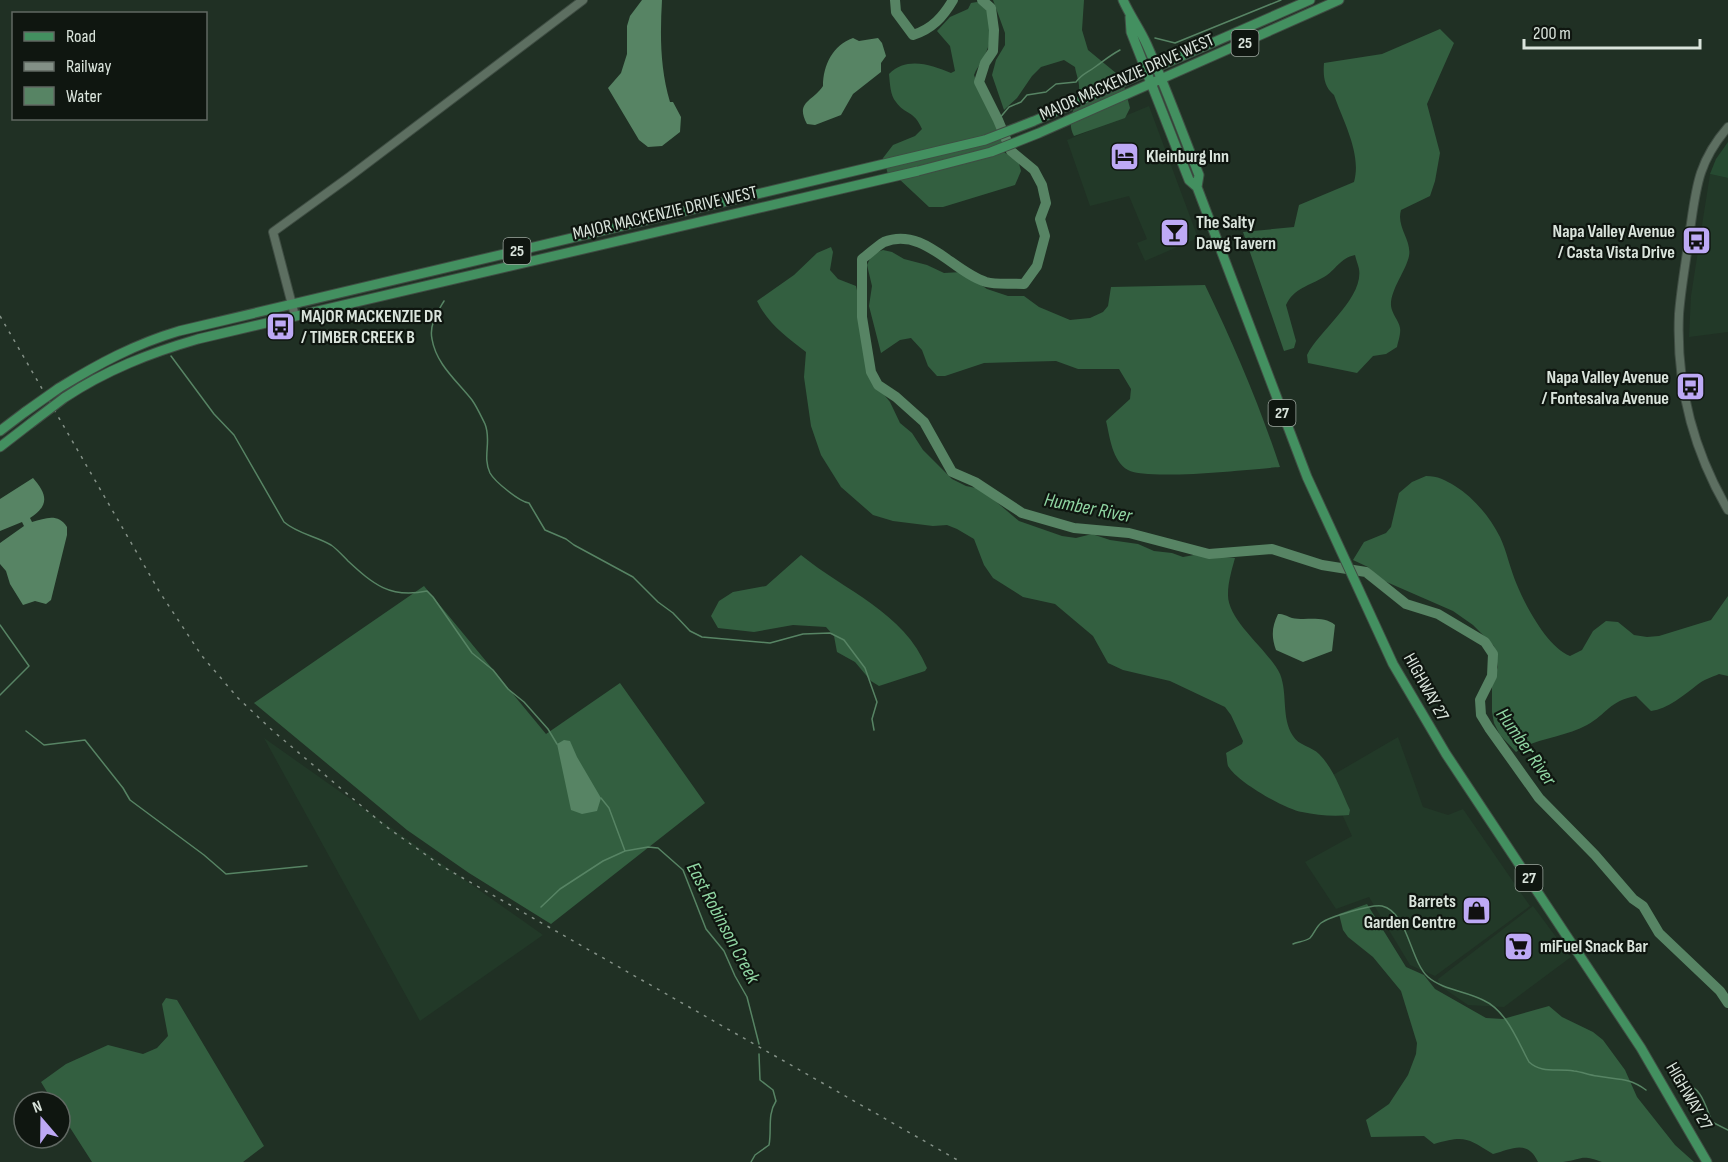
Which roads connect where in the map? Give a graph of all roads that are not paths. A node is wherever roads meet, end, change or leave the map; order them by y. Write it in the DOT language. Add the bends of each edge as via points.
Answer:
graph roads {
  1 [pos="583,0"];
  2 [pos="1123,0"];
  3 [pos="1310,0"];
  4 [pos="1339,0"];
  5 [pos="1130,17"];
  6 [pos="1156,67"];
  7 [pos="1146,72"];
  8 [pos="1161,80"];
  9 [pos="1151,84"];
  10 [pos="1728,128"];
  11 [pos="1197,187"];
  12 [pos="292,304"];
  13 [pos="295,316"];
  14 [pos="0,431"];
  15 [pos="0,447"];
  16 [pos="1728,510"];
  17 [pos="1707,1162"];
  1 -- 12 [label="street" via="273,232"];
  2 -- 5 [label="main road, HIGHWAY 27 / 27"];
  3 -- 6 [label="main road, MAJOR MACKENZIE DRIVE WEST / 25"];
  4 -- 8 [label="main road, MAJOR MACKENZIE DRIVE WEST / 25"];
  5 -- 6 [label="main road, HIGHWAY 27 / 27"];
  5 -- 7 [label="main road, HIGHWAY 27 / 27" via="1131,32"];
  6 -- 7 [label="main road, MAJOR MACKENZIE DRIVE WEST / 25"];
  6 -- 8 [label="main road, HIGHWAY 27 / 27"];
  7 -- 9 [label="main road, HIGHWAY 27 / 27"];
  7 -- 12 [label="main road, MAJOR MACKENZIE DRIVE WEST / 25" via="985,140"];
  8 -- 9 [label="main road, MAJOR MACKENZIE DRIVE WEST / 25"];
  8 -- 11 [label="main road, HIGHWAY 27 / 27" via="1199,175"];
  9 -- 11 [label="main road, HIGHWAY 27 / 27" via="1189,180"];
  9 -- 13 [label="main road, MAJOR MACKENZIE DRIVE WEST / 25" via="991,152"];
  10 -- 16 [label="street" via="1711,148 1698,180 1682,284 1679,333 1683,386 1693,432"];
  11 -- 17 [label="main road, HIGHWAY 27 / 27" via="1307,477 1394,664 1446,754 1641,1048"];
  12 -- 13 [label="street"];
  12 -- 14 [label="main road, MAJOR MACKENZIE DRIVE WEST / 25, bridge" via="149,340 59,388"];
  13 -- 15 [label="main road, MAJOR MACKENZIE DRIVE WEST / 25, bridge" via="168,348 110,370 64,398"];
}
